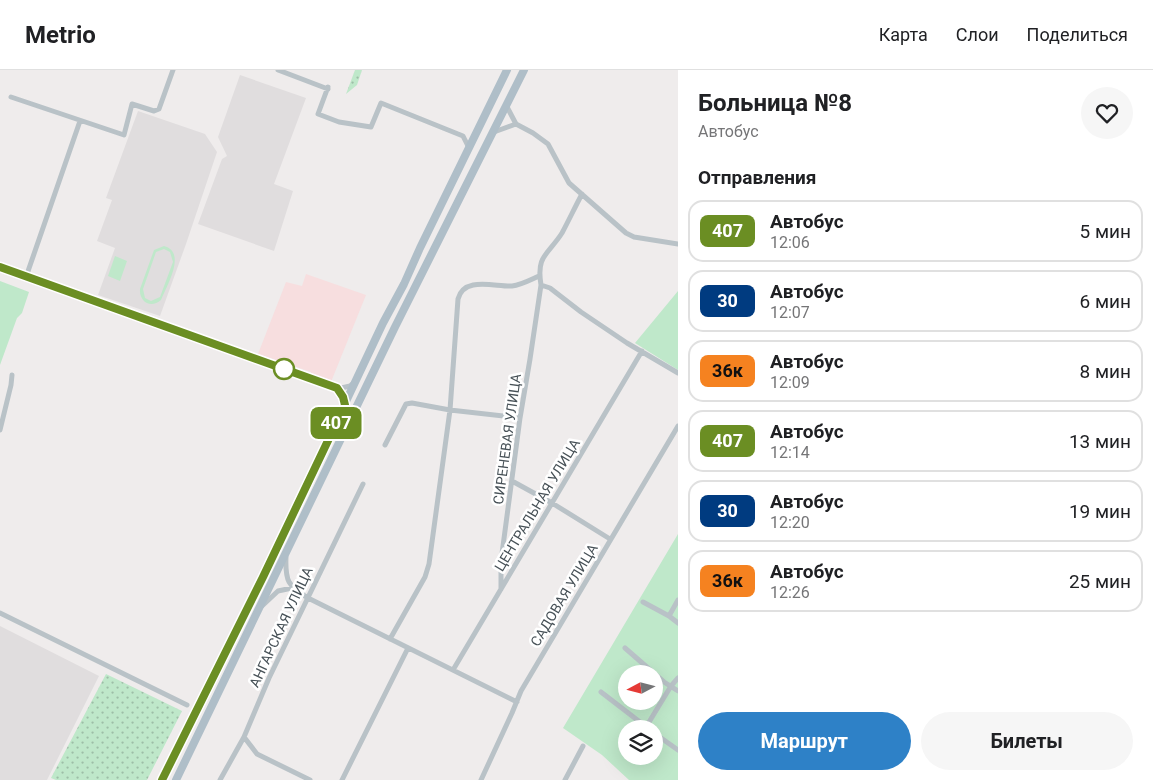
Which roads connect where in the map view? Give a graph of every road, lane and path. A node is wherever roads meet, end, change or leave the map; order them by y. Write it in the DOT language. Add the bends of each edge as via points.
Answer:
graph roads {
  1 [pos="173,70"];
  2 [pos="278,70"];
  3 [pos="500,70"];
  4 [pos="507,70"];
  5 [pos="524,70"];
  6 [pos="502,80"];
  7 [pos="11,97"];
  8 [pos="506,105"];
  9 [pos="80,121"];
  10 [pos="516,124"];
  11 [pos="478,130"];
  12 [pos="494,132"];
  13 [pos="463,136"];
  14 [pos="469,148"];
  15 [pos="582,194"];
  16 [pos="678,244"];
  17 [pos="0,267"];
  18 [pos="539,276"];
  19 [pos="26,277"];
  20 [pos="540,285"];
  21 [pos="642,351"];
  22 [pos="678,373"];
  23 [pos="12,375"];
  24 [pos="356,381"];
  25 [pos="337,388"];
  26 [pos="345,405"];
  27 [pos="450,410"];
  28 [pos="520,418"];
  29 [pos="678,426"];
  30 [pos="0,430"];
  31 [pos="385,445"];
  32 [pos="512,481"];
  33 [pos="363,484"];
  34 [pos="552,503"];
  35 [pos="610,539"];
  36 [pos="286,554"];
  37 [pos="292,588"];
  38 [pos="501,589"];
  39 [pos="308,598"];
  40 [pos="678,600"];
  41 [pos="644,602"];
  42 [pos="261,607"];
  43 [pos="0,613"];
  44 [pos="668,616"];
  45 [pos="678,623"];
  46 [pos="390,639"];
  47 [pos="408,648"];
  48 [pos="625,648"];
  49 [pos="452,670"];
  50 [pos="678,678"];
  51 [pos="671,686"];
  52 [pos="678,691"];
  53 [pos="601,692"];
  54 [pos="202,699"];
  55 [pos="517,702"];
  56 [pos="187,705"];
  57 [pos="637,720"];
  58 [pos="652,720"];
  59 [pos="191,722"];
  60 [pos="244,737"];
  61 [pos="663,739"];
  62 [pos="583,746"];
  63 [pos="678,750"];
  64 [pos="162,780"];
  65 [pos="176,780"];
  66 [pos="220,780"];
  67 [pos="310,780"];
  68 [pos="342,780"];
  69 [pos="481,780"];
  70 [pos="565,780"];
  1 -- 9 [label="street" via="159,109 154,111 132,104 124,135"];
  2 -- 13 [label="street" via="328,88 318,114 332,119 371,127 380,103"];
  3 -- 6 [label="street"];
  4 -- 6 [label="main road"];
  5 -- 8 [label="main road"];
  6 -- 11 [label="main road"];
  7 -- 9 [label="street"];
  8 -- 10 [label="street"];
  8 -- 12 [label="main road"];
  9 -- 19 [label="street"];
  10 -- 12 [label="street"];
  10 -- 15 [label="street" via="548,144 568,182"];
  11 -- 13 [label="street"];
  11 -- 14 [label="main road"];
  12 -- 36 [label="main road" via="395,327"];
  13 -- 14 [label="street"];
  14 -- 24 [label="main road"];
  15 -- 16 [label="street" via="626,233"];
  15 -- 18 [label="street" via="561,234 542,260"];
  17 -- 19 [label="street"];
  18 -- 20 [label="street, СИРЕНЕВАЯ УЛИЦА"];
  18 -- 27 [label="street" via="514,285 471,285 459,295"];
  19 -- 25 [label="street"];
  20 -- 21 [label="street" via="553,290 604,328"];
  20 -- 28 [label="street, СИРЕНЕВАЯ УЛИЦА"];
  21 -- 22 [label="street"];
  21 -- 34 [label="street, ЦЕНТРАЛЬНАЯ УЛИЦА"];
  23 -- 30 [label="street"];
  24 -- 25 [label="street" via="350,386"];
  24 -- 26 [label="main road"];
  25 -- 26 [label="street"];
  26 -- 54 [label="main road"];
  27 -- 28 [label="street"];
  27 -- 31 [label="street" via="406,404"];
  27 -- 46 [label="street" via="430,564"];
  28 -- 32 [label="street, СИРЕНЕВАЯ УЛИЦА"];
  29 -- 35 [label="street, САДОВАЯ УЛИЦА"];
  32 -- 34 [label="street"];
  32 -- 38 [label="street, СИРЕНЕВАЯ УЛИЦА" via="501,560"];
  33 -- 39 [label="street, АНГАРСКАЯ УЛИЦА"];
  34 -- 35 [label="street"];
  34 -- 38 [label="street, ЦЕНТРАЛЬНАЯ УЛИЦА"];
  35 -- 55 [label="street, САДОВАЯ УЛИЦА"];
  36 -- 37 [label="street" via="287,578"];
  36 -- 42 [label="main road"];
  37 -- 39 [label="street"];
  37 -- 42 [label="street" via="278,592"];
  38 -- 49 [label="street, ЦЕНТРАЛЬНАЯ УЛИЦА"];
  39 -- 46 [label="street"];
  39 -- 60 [label="street, АНГАРСКАЯ УЛИЦА"];
  40 -- 44 [label="street"];
  41 -- 44 [label="street"];
  42 -- 65 [label="main road"];
  43 -- 56 [label="street"];
  44 -- 45 [label="street"];
  46 -- 47 [label="street"];
  47 -- 49 [label="street"];
  47 -- 68 [label="street"];
  48 -- 51 [label="street"];
  49 -- 55 [label="street"];
  50 -- 51 [label="street"];
  51 -- 52 [label="street"];
  51 -- 58 [label="street"];
  53 -- 57 [label="street"];
  54 -- 56 [label="street"];
  54 -- 59 [label="main road"];
  55 -- 69 [label="street, САДОВАЯ УЛИЦА"];
  56 -- 59 [label="street"];
  59 -- 64 [label="main road"];
  60 -- 66 [label="street, АНГАРСКАЯ УЛИЦА"];
  60 -- 67 [label="street" via="257,754"];
  61 -- 63 [label="street"];
  62 -- 70 [label="street"];
}
